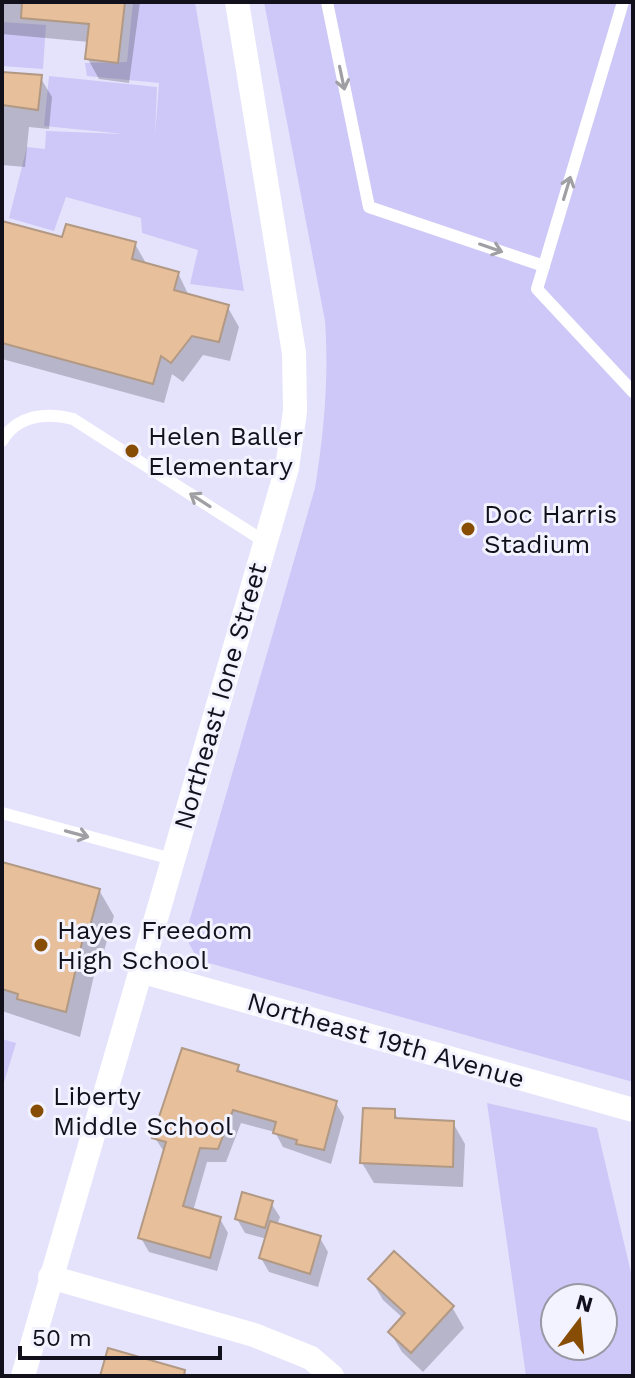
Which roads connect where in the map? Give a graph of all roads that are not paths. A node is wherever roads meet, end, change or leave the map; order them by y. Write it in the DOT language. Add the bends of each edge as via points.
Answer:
graph roads {
  1 [pos="237,2"];
  2 [pos="327,2"];
  3 [pos="623,2"];
  4 [pos="544,266"];
  5 [pos="633,392"];
  6 [pos="2,441"];
  7 [pos="265,542"];
  8 [pos="2,813"];
  9 [pos="172,859"];
  10 [pos="140,971"];
  11 [pos="633,1110"];
  12 [pos="50,1277"];
  13 [pos="23,1376"];
  14 [pos="332,1376"];
  1 -- 7 [label="street, Northeast Ione Street" via="294,353 295,411 287,468"];
  2 -- 4 [label="lane, one-way" via="369,207"];
  4 -- 3 [label="lane, one-way"];
  4 -- 5 [label="lane" via="537,289"];
  7 -- 6 [label="lane, one-way" via="73,419 37,415 20,422"];
  7 -- 9 [label="street, Northeast Ione Street"];
  8 -- 9 [label="lane, one-way"];
  9 -- 10 [label="street, Northeast Ione Street"];
  10 -- 11 [label="street, Northeast 19th Avenue"];
  10 -- 12 [label="street, Northeast Ione Street"];
  12 -- 13 [label="street, Northeast Ione Street"];
  12 -- 14 [label="street" via="254,1335 311,1358"];
}
